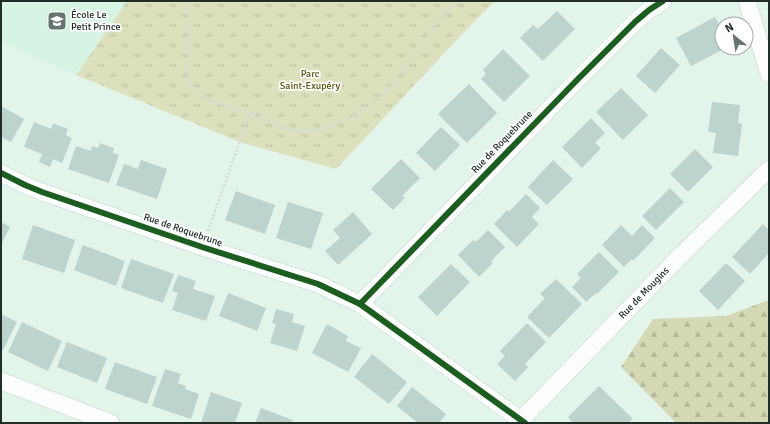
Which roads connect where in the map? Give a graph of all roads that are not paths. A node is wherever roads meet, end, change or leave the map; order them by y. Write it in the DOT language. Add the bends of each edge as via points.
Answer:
graph roads {
  1 [pos="663,1"];
  2 [pos="747,1"];
  3 [pos="769,74"];
  4 [pos="769,169"];
  5 [pos="1,173"];
  6 [pos="360,304"];
  7 [pos="1,381"];
  8 [pos="523,421"];
  9 [pos="110,423"];
  1 -- 6 [label="street, Rue de Roquebrune" via="635,22 576,80"];
  2 -- 3 [label="street"];
  4 -- 8 [label="street, Rue de Mougins" via="677,259"];
  5 -- 6 [label="street, Rue de Roquebrune" via="42,192 202,248 318,284"];
  6 -- 8 [label="street, Rue de Roquebrune"];
  7 -- 9 [label="street"];
}
